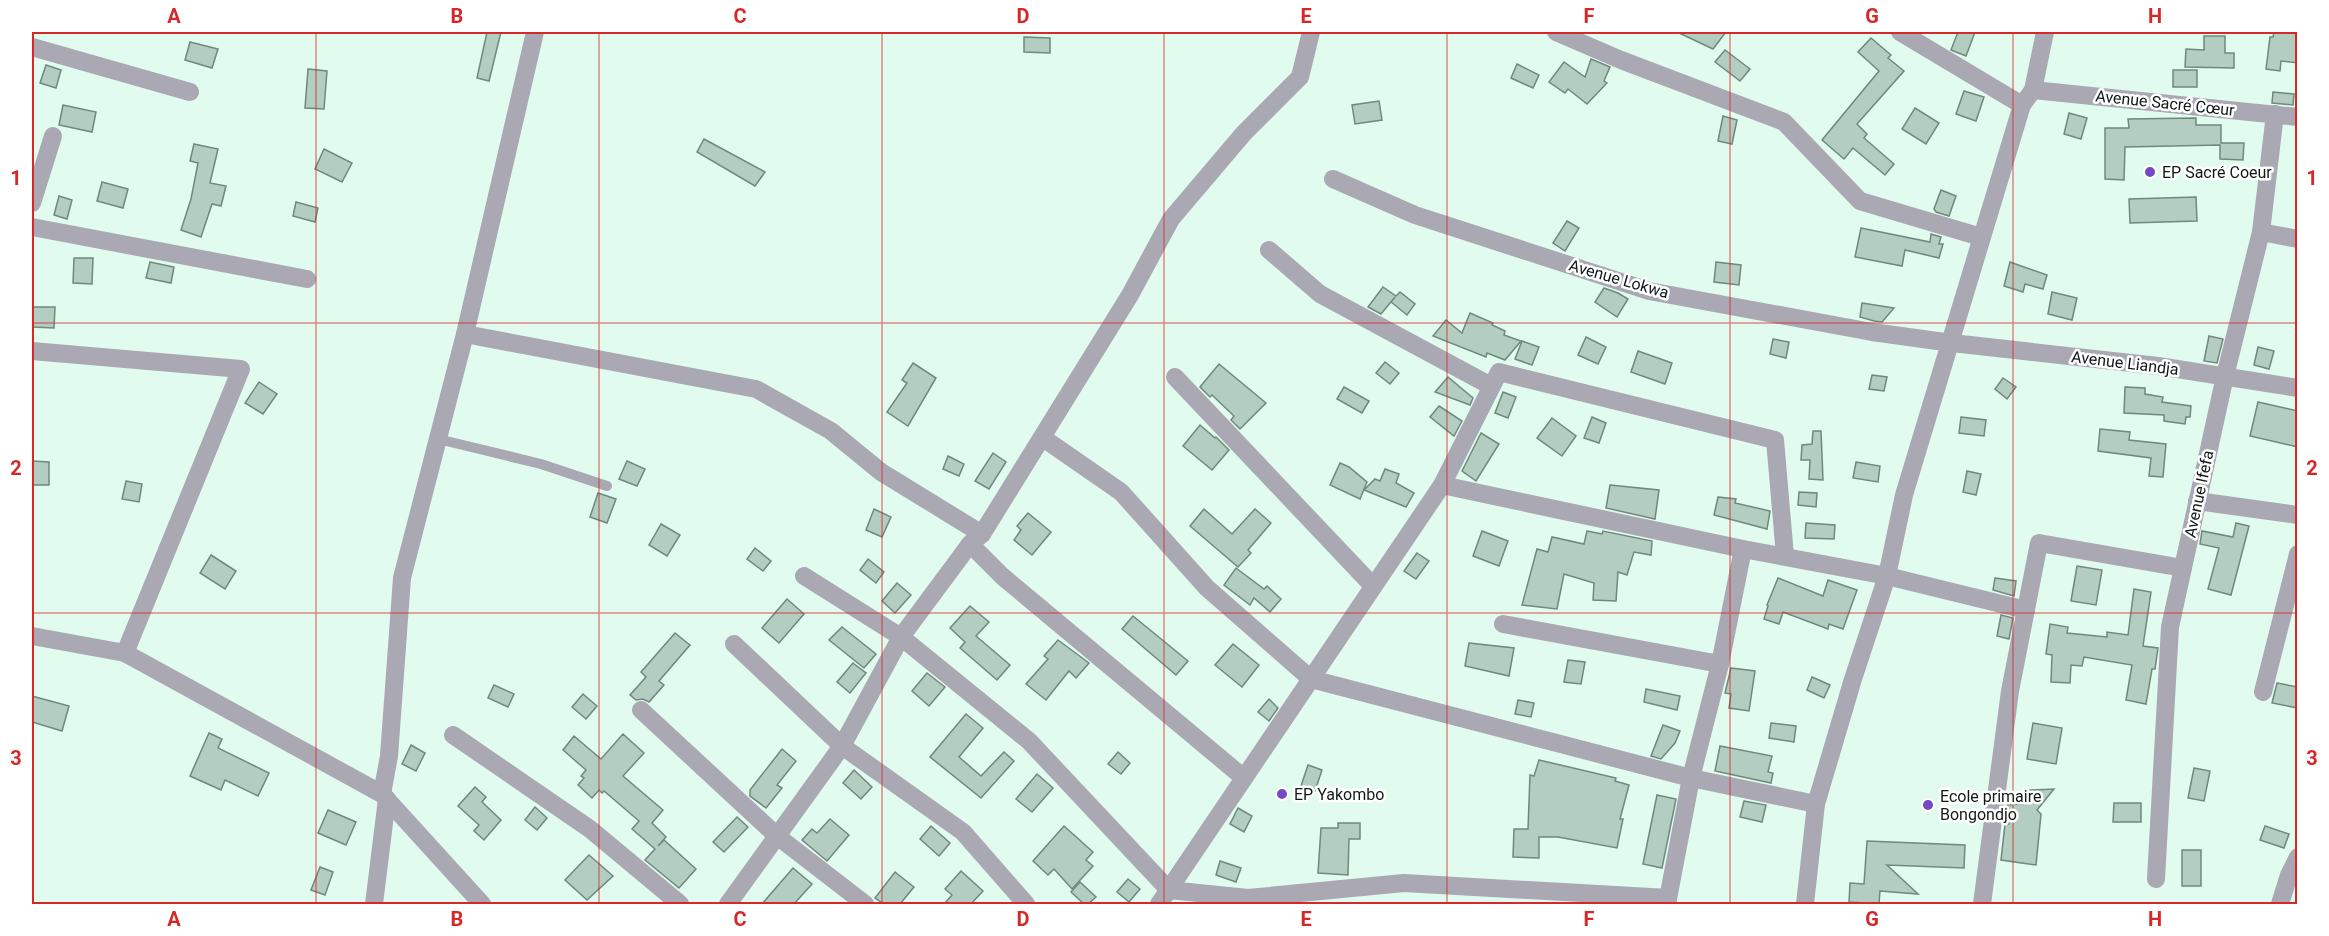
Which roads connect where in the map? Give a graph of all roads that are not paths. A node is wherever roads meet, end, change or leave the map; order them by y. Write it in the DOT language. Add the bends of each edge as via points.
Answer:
graph roads {
  1 [pos="534,32"];
  2 [pos="1311,32"];
  3 [pos="1556,32"];
  4 [pos="1900,32"];
  5 [pos="2044,32"];
  6 [pos="32,47"];
  7 [pos="2033,90"];
  8 [pos="190,92"];
  9 [pos="2022,105"];
  10 [pos="2275,114"];
  11 [pos="2298,117"];
  12 [pos="53,136"];
  13 [pos="1333,179"];
  14 [pos="32,203"];
  15 [pos="32,227"];
  16 [pos="2261,232"];
  17 [pos="1981,237"];
  18 [pos="2298,238"];
  19 [pos="1269,250"];
  20 [pos="307,279"];
  21 [pos="465,334"];
  22 [pos="1952,343"];
  23 [pos="32,351"];
  24 [pos="2225,376"];
  25 [pos="1175,377"];
  26 [pos="1491,386"];
  27 [pos="2298,388"];
  28 [pos="1043,438"];
  29 [pos="438,439"];
  30 [pos="1443,485"];
  31 [pos="607,486"];
  32 [pos="2197,501"];
  33 [pos="2298,515"];
  34 [pos="976,539"];
  35 [pos="1743,549"];
  36 [pos="2298,554"];
  37 [pos="1785,556"];
  38 [pos="2183,568"];
  39 [pos="804,576"];
  40 [pos="1887,576"];
  41 [pos="1373,586"];
  42 [pos="2026,610"];
  43 [pos="1503,624"];
  44 [pos="33,632"];
  45 [pos="901,637"];
  46 [pos="734,644"];
  47 [pos="125,653"];
  48 [pos="1720,664"];
  49 [pos="1311,679"];
  50 [pos="2263,692"];
  51 [pos="641,710"];
  52 [pos="453,735"];
  53 [pos="842,746"];
  54 [pos="1244,778"];
  55 [pos="1691,778"];
  56 [pos="385,796"];
  57 [pos="1816,804"];
  58 [pos="777,836"];
  59 [pos="2298,857"];
  60 [pos="2156,879"];
  61 [pos="1164,897"];
  62 [pos="1667,901"];
  63 [pos="374,904"];
  64 [pos="482,904"];
  65 [pos="680,904"];
  66 [pos="728,904"];
  67 [pos="865,904"];
  68 [pos="1026,904"];
  69 [pos="1805,904"];
  70 [pos="1982,904"];
  71 [pos="2280,904"];
  1 -- 21 [label="street"];
  2 -- 28 [label="street" via="1299,77 1244,133 1172,219"];
  3 -- 17 [label="street" via="1784,122 1860,201"];
  4 -- 9 [label="street"];
  5 -- 7 [label="street"];
  6 -- 8 [label="street"];
  7 -- 9 [label="street"];
  7 -- 10 [label="street, Avenue Sacré Cœur"];
  9 -- 17 [label="street"];
  10 -- 11 [label="street, Avenue Sacré Cœur"];
  10 -- 16 [label="street, Avenue Ifefa"];
  12 -- 14 [label="street"];
  13 -- 22 [label="street, Avenue Lokwa" via="1415,215 1649,291"];
  15 -- 20 [label="street"];
  16 -- 18 [label="street"];
  16 -- 24 [label="street, Avenue Ifefa"];
  17 -- 22 [label="street"];
  19 -- 26 [label="street" via="1320,294"];
  21 -- 29 [label="street"];
  21 -- 34 [label="street" via="756,389 831,432"];
  22 -- 24 [label="street, Avenue Liandja"];
  22 -- 40 [label="street" via="1905,495"];
  23 -- 47 [label="street" via="241,369"];
  24 -- 27 [label="street, Avenue Liandja"];
  24 -- 32 [label="street, Avenue Ifefa"];
  25 -- 41 [label="street"];
  26 -- 30 [label="street"];
  26 -- 37 [label="street" via="1498,372 1775,440"];
  28 -- 34 [label="street"];
  28 -- 49 [label="street" via="1121,492 1207,588"];
  29 -- 31 [label="lane" via="541,464"];
  29 -- 56 [label="street" via="402,578"];
  30 -- 35 [label="street"];
  30 -- 41 [label="street"];
  32 -- 33 [label="street"];
  32 -- 38 [label="street, Avenue Ifefa"];
  34 -- 45 [label="street"];
  34 -- 54 [label="street" via="1002,576"];
  35 -- 37 [label="street"];
  35 -- 48 [label="street"];
  36 -- 50 [label="street"];
  37 -- 40 [label="street"];
  38 -- 42 [label="street" via="2039,543"];
  38 -- 60 [label="street, Avenue Ifefa" via="2170,627"];
  39 -- 45 [label="street"];
  40 -- 42 [label="street"];
  40 -- 57 [label="street"];
  41 -- 49 [label="street"];
  42 -- 70 [label="street" via="2010,691"];
  43 -- 48 [label="street"];
  44 -- 47 [label="street"];
  45 -- 53 [label="street"];
  45 -- 61 [label="street" via="1029,741"];
  46 -- 53 [label="street"];
  47 -- 56 [label="street"];
  48 -- 55 [label="street"];
  49 -- 54 [label="street"];
  49 -- 55 [label="street"];
  51 -- 58 [label="street"];
  52 -- 65 [label="street" via="590,830"];
  53 -- 58 [label="street"];
  53 -- 68 [label="street" via="963,832"];
  54 -- 61 [label="street"];
  55 -- 57 [label="street"];
  55 -- 62 [label="street"];
  56 -- 63 [label="street"];
  56 -- 64 [label="street"];
  57 -- 69 [label="street"];
  58 -- 66 [label="street"];
  58 -- 67 [label="street"];
  59 -- 71 [label="street"];
  61 -- 62 [label="street" via="1248,898 1404,883"];
}
